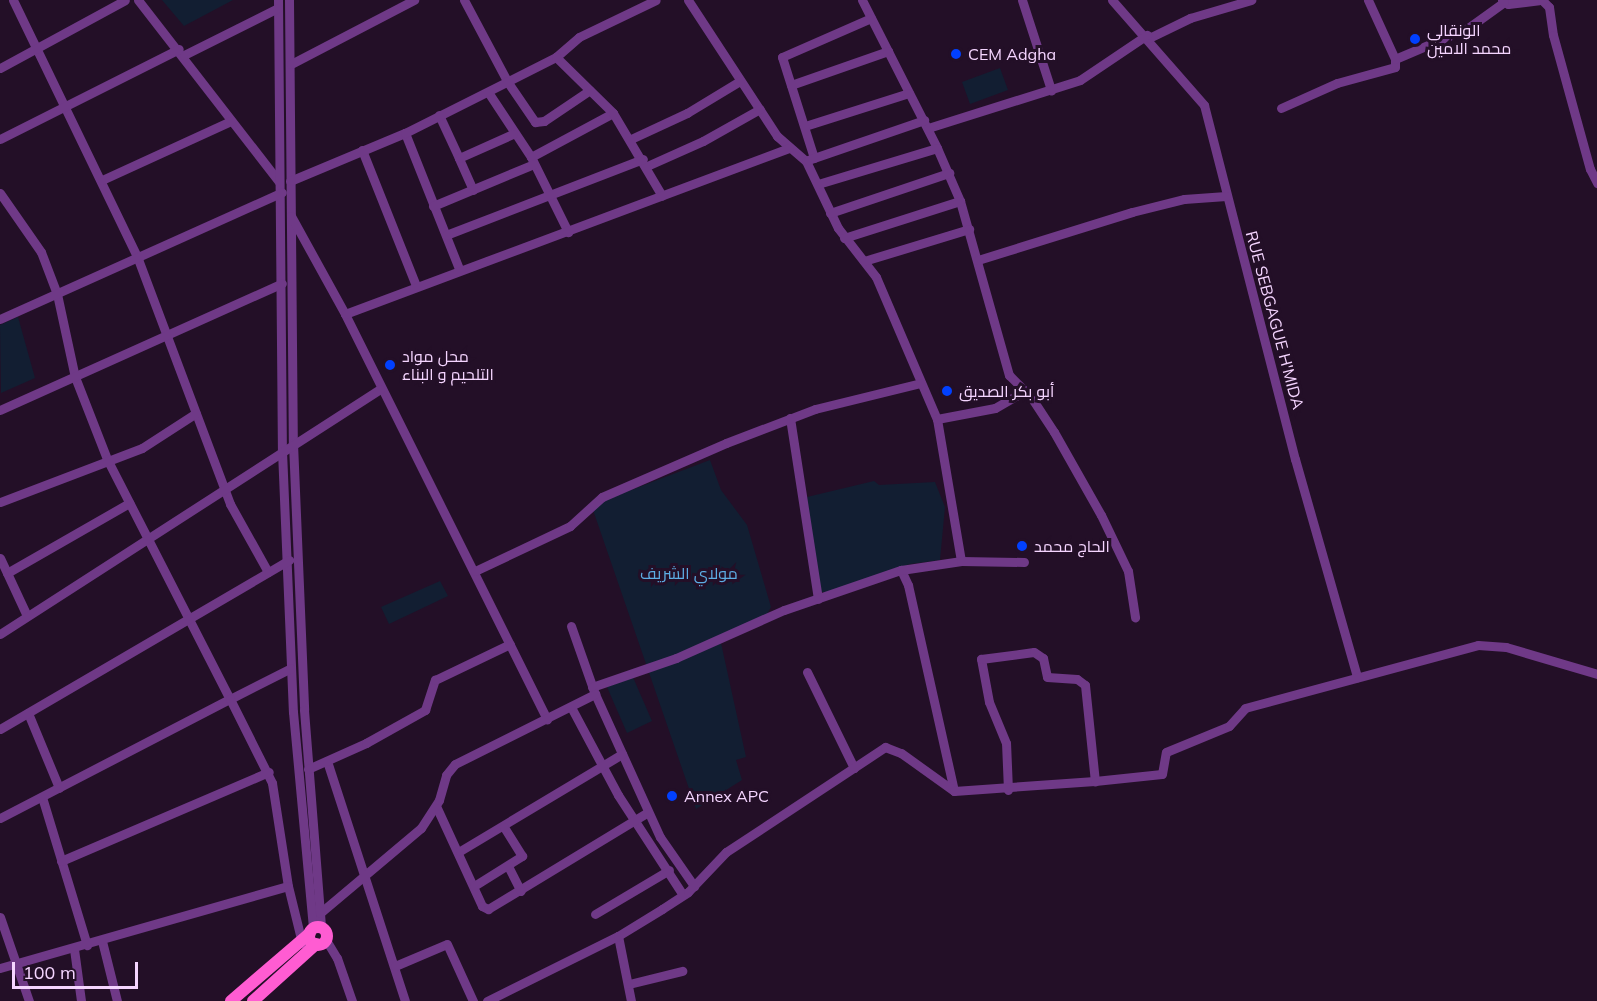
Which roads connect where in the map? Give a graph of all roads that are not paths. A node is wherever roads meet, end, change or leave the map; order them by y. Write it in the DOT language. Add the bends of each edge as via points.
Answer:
graph roads {
  1 [pos="13,0"];
  2 [pos="125,0"];
  3 [pos="138,0"];
  4 [pos="289,0"];
  5 [pos="414,0"];
  6 [pos="464,0"];
  7 [pos="656,0"];
  8 [pos="688,0"];
  9 [pos="862,0"];
  10 [pos="1022,0"];
  11 [pos="1112,0"];
  12 [pos="1251,0"];
  13 [pos="1368,0"];
  14 [pos="1540,0"];
  15 [pos="1503,1"];
  16 [pos="278,4"];
  17 [pos="872,18"];
  18 [pos="1148,37"];
  19 [pos="37,49"];
  20 [pos="888,51"];
  21 [pos="182,52"];
  22 [pos="556,57"];
  23 [pos="1395,59"];
  24 [pos="291,64"];
  25 [pos="0,68"];
  26 [pos="507,81"];
  27 [pos="740,81"];
  28 [pos="791,85"];
  29 [pos="590,90"];
  30 [pos="1051,90"];
  31 [pos="488,92"];
  32 [pos="909,93"];
  33 [pos="66,106"];
  34 [pos="1281,108"];
  35 [pos="760,109"];
  36 [pos="613,113"];
  37 [pos="439,115"];
  38 [pos="231,121"];
  39 [pos="926,124"];
  40 [pos="805,126"];
  41 [pos="405,133"];
  42 [pos="513,134"];
  43 [pos="0,139"];
  44 [pos="631,139"];
  45 [pos="789,148"];
  46 [pos="937,148"];
  47 [pos="362,150"];
  48 [pos="459,158"];
  49 [pos="810,159"];
  50 [pos="532,160"];
  51 [pos="645,163"];
  52 [pos="949,173"];
  53 [pos="292,179"];
  54 [pos="102,180"];
  55 [pos="279,182"];
  56 [pos="1597,183"];
  57 [pos="818,184"];
  58 [pos="473,190"];
  59 [pos="279,196"];
  60 [pos="550,196"];
  61 [pos="662,196"];
  62 [pos="1226,196"];
  63 [pos="1,199"];
  64 [pos="960,201"];
  65 [pos="433,206"];
  66 [pos="830,213"];
  67 [pos="291,215"];
  68 [pos="969,229"];
  69 [pos="568,232"];
  70 [pos="446,235"];
  71 [pos="844,238"];
  72 [pos="138,259"];
  73 [pos="978,260"];
  74 [pos="864,261"];
  75 [pos="459,269"];
  76 [pos="290,280"];
  77 [pos="279,285"];
  78 [pos="416,286"];
  79 [pos="57,294"];
  80 [pos="345,314"];
  81 [pos="0,319"];
  82 [pos="168,335"];
  83 [pos="75,377"];
  84 [pos="921,383"];
  85 [pos="380,389"];
  86 [pos="1026,390"];
  87 [pos="0,410"];
  88 [pos="196,413"];
  89 [pos="790,418"];
  90 [pos="937,419"];
  91 [pos="293,443"];
  92 [pos="282,451"];
  93 [pos="107,459"];
  94 [pos="225,488"];
  95 [pos="0,502"];
  96 [pos="129,502"];
  97 [pos="148,540"];
  98 [pos="0,558"];
  99 [pos="289,560"];
  100 [pos="961,561"];
  101 [pos="1024,562"];
  102 [pos="901,570"];
  103 [pos="475,571"];
  104 [pos="268,572"];
  105 [pos="7,573"];
  106 [pos="818,599"];
  107 [pos="27,616"];
  108 [pos="1135,617"];
  109 [pos="191,618"];
  110 [pos="571,626"];
  111 [pos="0,634"];
  112 [pos="510,644"];
  113 [pos="291,668"];
  114 [pos="807,672"];
  115 [pos="1597,674"];
  116 [pos="1357,677"];
  117 [pos="594,691"];
  118 [pos="230,699"];
  119 [pos="571,707"];
  120 [pos="304,710"];
  121 [pos="294,712"];
  122 [pos="28,713"];
  123 [pos="546,719"];
  124 [pos="0,729"];
  125 [pos="622,754"];
  126 [pos="327,761"];
  127 [pos="602,766"];
  128 [pos="854,768"];
  129 [pos="308,769"];
  130 [pos="269,772"];
  131 [pos="1095,781"];
  132 [pos="59,788"];
  133 [pos="1008,790"];
  134 [pos="954,792"];
  135 [pos="42,797"];
  136 [pos="436,806"];
  137 [pos="648,812"];
  138 [pos="0,819"];
  139 [pos="634,822"];
  140 [pos="504,827"];
  141 [pos="460,851"];
  142 [pos="62,861"];
  143 [pos="508,866"];
  144 [pos="669,870"];
  145 [pos="364,878"];
  146 [pos="288,886"];
  147 [pos="474,886"];
  148 [pos="694,886"];
  149 [pos="521,891"];
  150 [pos="683,895"];
  151 [pos="320,913"];
  152 [pos="595,914"];
  153 [pos="0,917"];
  154 [pos="315,936"];
  155 [pos="618,936"];
  156 [pos="102,941"];
  157 [pos="87,945"];
  158 [pos="74,948"];
  159 [pos="16,963"];
  160 [pos="395,966"];
  161 [pos="0,968"];
  162 [pos="682,971"];
  163 [pos="628,984"];
  164 [pos="506,997"];
  165 [pos="29,1001"];
  166 [pos="81,1001"];
  167 [pos="117,1001"];
  168 [pos="231,1001"];
  169 [pos="253,1001"];
  170 [pos="352,1001"];
  171 [pos="405,1001"];
  172 [pos="473,1001"];
  173 [pos="487,1001"];
  174 [pos="631,1001"];
  1 -- 19 [label="street"];
  2 -- 19 [label="street"];
  3 -- 21 [label="street"];
  4 -- 24 [label="street"];
  5 -- 24 [label="street"];
  6 -- 26 [label="street"];
  7 -- 22 [label="street" via="579,37"];
  8 -- 27 [label="street"];
  9 -- 17 [label="street"];
  10 -- 30 [label="street"];
  11 -- 18 [label="street, RUE SEBGAGUE H'MIDA"];
  12 -- 18 [label="street" via="1190,18"];
  13 -- 23 [label="street"];
  14 -- 15 [label="street"];
  14 -- 56 [label="street" via="1549,7 1583,147"];
  15 -- 23 [label="street" via="1468,28"];
  16 -- 21 [label="street"];
  16 -- 55 [label="street"];
  17 -- 20 [label="street"];
  17 -- 28 [label="street" via="782,57"];
  18 -- 30 [label="street" via="1095,71"];
  18 -- 62 [label="street, RUE SEBGAGUE H'MIDA" via="1201,97"];
  19 -- 25 [label="street"];
  19 -- 33 [label="street"];
  20 -- 28 [label="street"];
  20 -- 32 [label="street"];
  21 -- 33 [label="street"];
  21 -- 38 [label="street"];
  22 -- 26 [label="street"];
  22 -- 29 [label="street"];
  23 -- 34 [label="street" via="1395,67 1388,71 1337,83"];
  24 -- 53 [label="street"];
  26 -- 29 [label="street" via="537,123"];
  26 -- 31 [label="street"];
  27 -- 35 [label="street"];
  27 -- 44 [label="street"];
  28 -- 40 [label="street"];
  29 -- 36 [label="street"];
  30 -- 39 [label="street"];
  31 -- 37 [label="street"];
  31 -- 42 [label="street"];
  32 -- 39 [label="street"];
  32 -- 40 [label="street"];
  33 -- 43 [label="street"];
  33 -- 54 [label="street"];
  35 -- 45 [label="street"];
  35 -- 51 [label="street" via="698,144"];
  36 -- 44 [label="street"];
  36 -- 50 [label="street"];
  37 -- 41 [label="street"];
  37 -- 48 [label="street"];
  38 -- 54 [label="street"];
  38 -- 55 [label="street"];
  39 -- 46 [label="street"];
  39 -- 49 [label="street"];
  40 -- 49 [label="street"];
  41 -- 47 [label="street"];
  41 -- 65 [label="street"];
  42 -- 48 [label="street"];
  42 -- 50 [label="street"];
  44 -- 51 [label="street"];
  45 -- 49 [label="street"];
  45 -- 61 [label="street"];
  46 -- 52 [label="street"];
  46 -- 57 [label="street"];
  47 -- 53 [label="street"];
  47 -- 78 [label="street"];
  48 -- 58 [label="street"];
  49 -- 57 [label="street"];
  50 -- 58 [label="street"];
  50 -- 60 [label="street"];
  51 -- 60 [label="street"];
  51 -- 61 [label="street"];
  52 -- 64 [label="street"];
  52 -- 66 [label="street"];
  53 -- 59 [label="street"];
  53 -- 67 [label="street"];
  54 -- 72 [label="street"];
  55 -- 59 [label="street"];
  57 -- 66 [label="street"];
  58 -- 65 [label="street"];
  59 -- 72 [label="street"];
  59 -- 77 [label="street"];
  60 -- 69 [label="street"];
  60 -- 70 [label="street"];
  61 -- 69 [label="street"];
  62 -- 73 [label="street" via="1184,199 1132,212"];
  62 -- 116 [label="street, RUE SEBGAGUE H'MIDA"];
  63 -- 79 [label="street" via="37,243"];
  64 -- 68 [label="street"];
  64 -- 71 [label="street"];
  65 -- 70 [label="street"];
  66 -- 71 [label="street"];
  67 -- 76 [label="street"];
  67 -- 80 [label="street"];
  68 -- 73 [label="street"];
  68 -- 74 [label="street"];
  69 -- 75 [label="street"];
  70 -- 75 [label="street"];
  71 -- 74 [label="street"];
  72 -- 79 [label="street"];
  72 -- 82 [label="street"];
  73 -- 86 [label="street" via="1007,371"];
  74 -- 84 [label="street" via="876,277"];
  75 -- 78 [label="street"];
  76 -- 77 [label="street"];
  76 -- 91 [label="street"];
  77 -- 82 [label="street"];
  77 -- 92 [label="street"];
  78 -- 80 [label="street"];
  79 -- 81 [label="street"];
  79 -- 83 [label="street"];
  80 -- 85 [label="street"];
  82 -- 83 [label="street"];
  82 -- 88 [label="street"];
  83 -- 87 [label="street"];
  83 -- 93 [label="street"];
  84 -- 89 [label="street"];
  84 -- 90 [label="street"];
  85 -- 91 [label="street"];
  85 -- 103 [label="street"];
  86 -- 90 [label="street" via="995,408"];
  86 -- 108 [label="street" via="1110,532 1128,571"];
  88 -- 93 [label="street" via="142,448"];
  88 -- 94 [label="street"];
  89 -- 103 [label="street" via="602,497 570,526"];
  89 -- 106 [label="street"];
  90 -- 100 [label="street"];
  91 -- 92 [label="street"];
  91 -- 120 [label="street"];
  92 -- 94 [label="street"];
  92 -- 99 [label="street"];
  93 -- 95 [label="street"];
  93 -- 96 [label="street"];
  94 -- 97 [label="street"];
  94 -- 104 [label="street"];
  96 -- 97 [label="street"];
  96 -- 105 [label="street"];
  97 -- 107 [label="street"];
  97 -- 109 [label="street"];
  98 -- 105 [label="street"];
  99 -- 104 [label="street"];
  99 -- 113 [label="street"];
  100 -- 101 [label="street"];
  100 -- 102 [label="street"];
  102 -- 106 [label="street"];
  102 -- 134 [label="street" via="942,725"];
  103 -- 112 [label="street"];
  104 -- 109 [label="street"];
  105 -- 107 [label="street"];
  106 -- 117 [label="street"];
  107 -- 111 [label="street"];
  109 -- 118 [label="street"];
  109 -- 122 [label="street"];
  110 -- 117 [label="street"];
  112 -- 123 [label="street"];
  112 -- 126 [label="street" via="435,680 425,710"];
  113 -- 118 [label="street"];
  113 -- 121 [label="street"];
  114 -- 128 [label="street"];
  115 -- 116 [label="street" via="1492,644"];
  116 -- 131 [label="street" via="1245,708 1228,726 1166,752 1162,774"];
  117 -- 119 [label="street"];
  117 -- 125 [label="street"];
  118 -- 130 [label="street"];
  118 -- 132 [label="street"];
  119 -- 123 [label="street"];
  119 -- 127 [label="street"];
  120 -- 121 [label="street"];
  120 -- 129 [label="street"];
  121 -- 154 [label="street"];
  122 -- 124 [label="street"];
  122 -- 132 [label="street"];
  123 -- 136 [label="street" via="455,764 446,775"];
  125 -- 127 [label="street"];
  125 -- 137 [label="street"];
  126 -- 129 [label="street"];
  126 -- 145 [label="street"];
  127 -- 139 [label="street"];
  127 -- 140 [label="street"];
  128 -- 134 [label="street" via="890,747"];
  128 -- 148 [label="street" via="726,852"];
  129 -- 151 [label="street"];
  130 -- 142 [label="street"];
  130 -- 146 [label="street"];
  131 -- 133 [label="street"];
  131 -- 133 [label="street" via="1091,717 1084,682 1050,679 1044,673 1043,658 1034,652 981,659 989,702 1006,743"];
  132 -- 135 [label="street"];
  133 -- 134 [label="street"];
  135 -- 138 [label="street"];
  135 -- 142 [label="street"];
  136 -- 141 [label="street"];
  136 -- 145 [label="street" via="421,828"];
  137 -- 139 [label="street"];
  137 -- 148 [label="street" via="667,851"];
  139 -- 144 [label="street"];
  139 -- 149 [label="street"];
  140 -- 141 [label="street"];
  140 -- 143 [label="street" via="522,856"];
  141 -- 147 [label="street"];
  142 -- 157 [label="street"];
  143 -- 147 [label="street"];
  143 -- 149 [label="street"];
  144 -- 150 [label="street"];
  144 -- 152 [label="street"];
  145 -- 151 [label="street"];
  145 -- 160 [label="street"];
  146 -- 154 [label="street"];
  146 -- 156 [label="street"];
  147 -- 149 [label="street" via="488,909"];
  148 -- 150 [label="street"];
  150 -- 155 [label="street"];
  151 -- 154 [label="street"];
  153 -- 159 [label="street"];
  154 -- 168 [label="main road"];
  154 -- 169 [label="main road"];
  154 -- 170 [label="street" via="337,958"];
  155 -- 163 [label="street"];
  155 -- 164 [label="street"];
  156 -- 157 [label="street"];
  156 -- 167 [label="street"];
  157 -- 158 [label="street"];
  158 -- 159 [label="street"];
  158 -- 166 [label="street"];
  159 -- 161 [label="street"];
  159 -- 165 [label="street"];
  160 -- 171 [label="street"];
  160 -- 172 [label="street" via="447,944"];
  162 -- 163 [label="street"];
  163 -- 174 [label="street"];
  164 -- 173 [label="street"];
}
